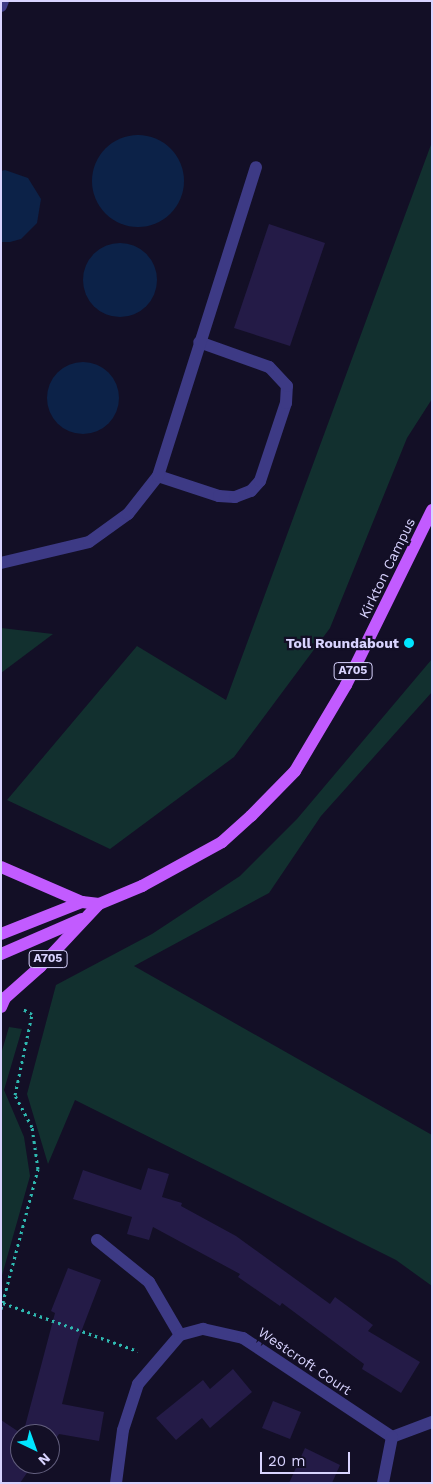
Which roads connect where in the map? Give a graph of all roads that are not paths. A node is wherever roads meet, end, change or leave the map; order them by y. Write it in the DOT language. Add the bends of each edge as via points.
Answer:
graph roads {
  1 [pos="3,1"];
  2 [pos="1,6"];
  3 [pos="256,167"];
  4 [pos="199,342"];
  5 [pos="158,476"];
  6 [pos="432,510"];
  7 [pos="1,562"];
  8 [pos="1,867"];
  9 [pos="82,902"];
  10 [pos="99,904"];
  11 [pos="89,916"];
  12 [pos="1,934"];
  13 [pos="1,954"];
  14 [pos="3,1002"];
  15 [pos="97,1240"];
  16 [pos="180,1335"];
  17 [pos="432,1422"];
  18 [pos="392,1437"];
  19 [pos="116,1483"];
  20 [pos="383,1483"];
  1 -- 2 [label="street"];
  3 -- 4 [label="street"];
  4 -- 5 [label="street"];
  4 -- 5 [label="street" via="269,367 287,386 286,403 260,481 250,492 235,497 219,496"];
  5 -- 7 [label="street" via="128,514 89,542"];
  6 -- 10 [label="main road, Kirkton Campus / A705" via="346,685 295,771 222,842 174,870"];
  8 -- 9 [label="main road"];
  9 -- 10 [label="main road"];
  9 -- 12 [label="main road"];
  10 -- 11 [label="main road, Kirkton Campus / A705"];
  11 -- 13 [label="main road, Kirkton Campus / A705"];
  11 -- 14 [label="main road, A705"];
  15 -- 16 [label="street" via="149,1282"];
  16 -- 18 [label="street, Westcroft Court" via="203,1329 243,1338"];
  16 -- 19 [label="street" via="138,1384 123,1430"];
  17 -- 18 [label="street"];
  18 -- 20 [label="street"];
}
